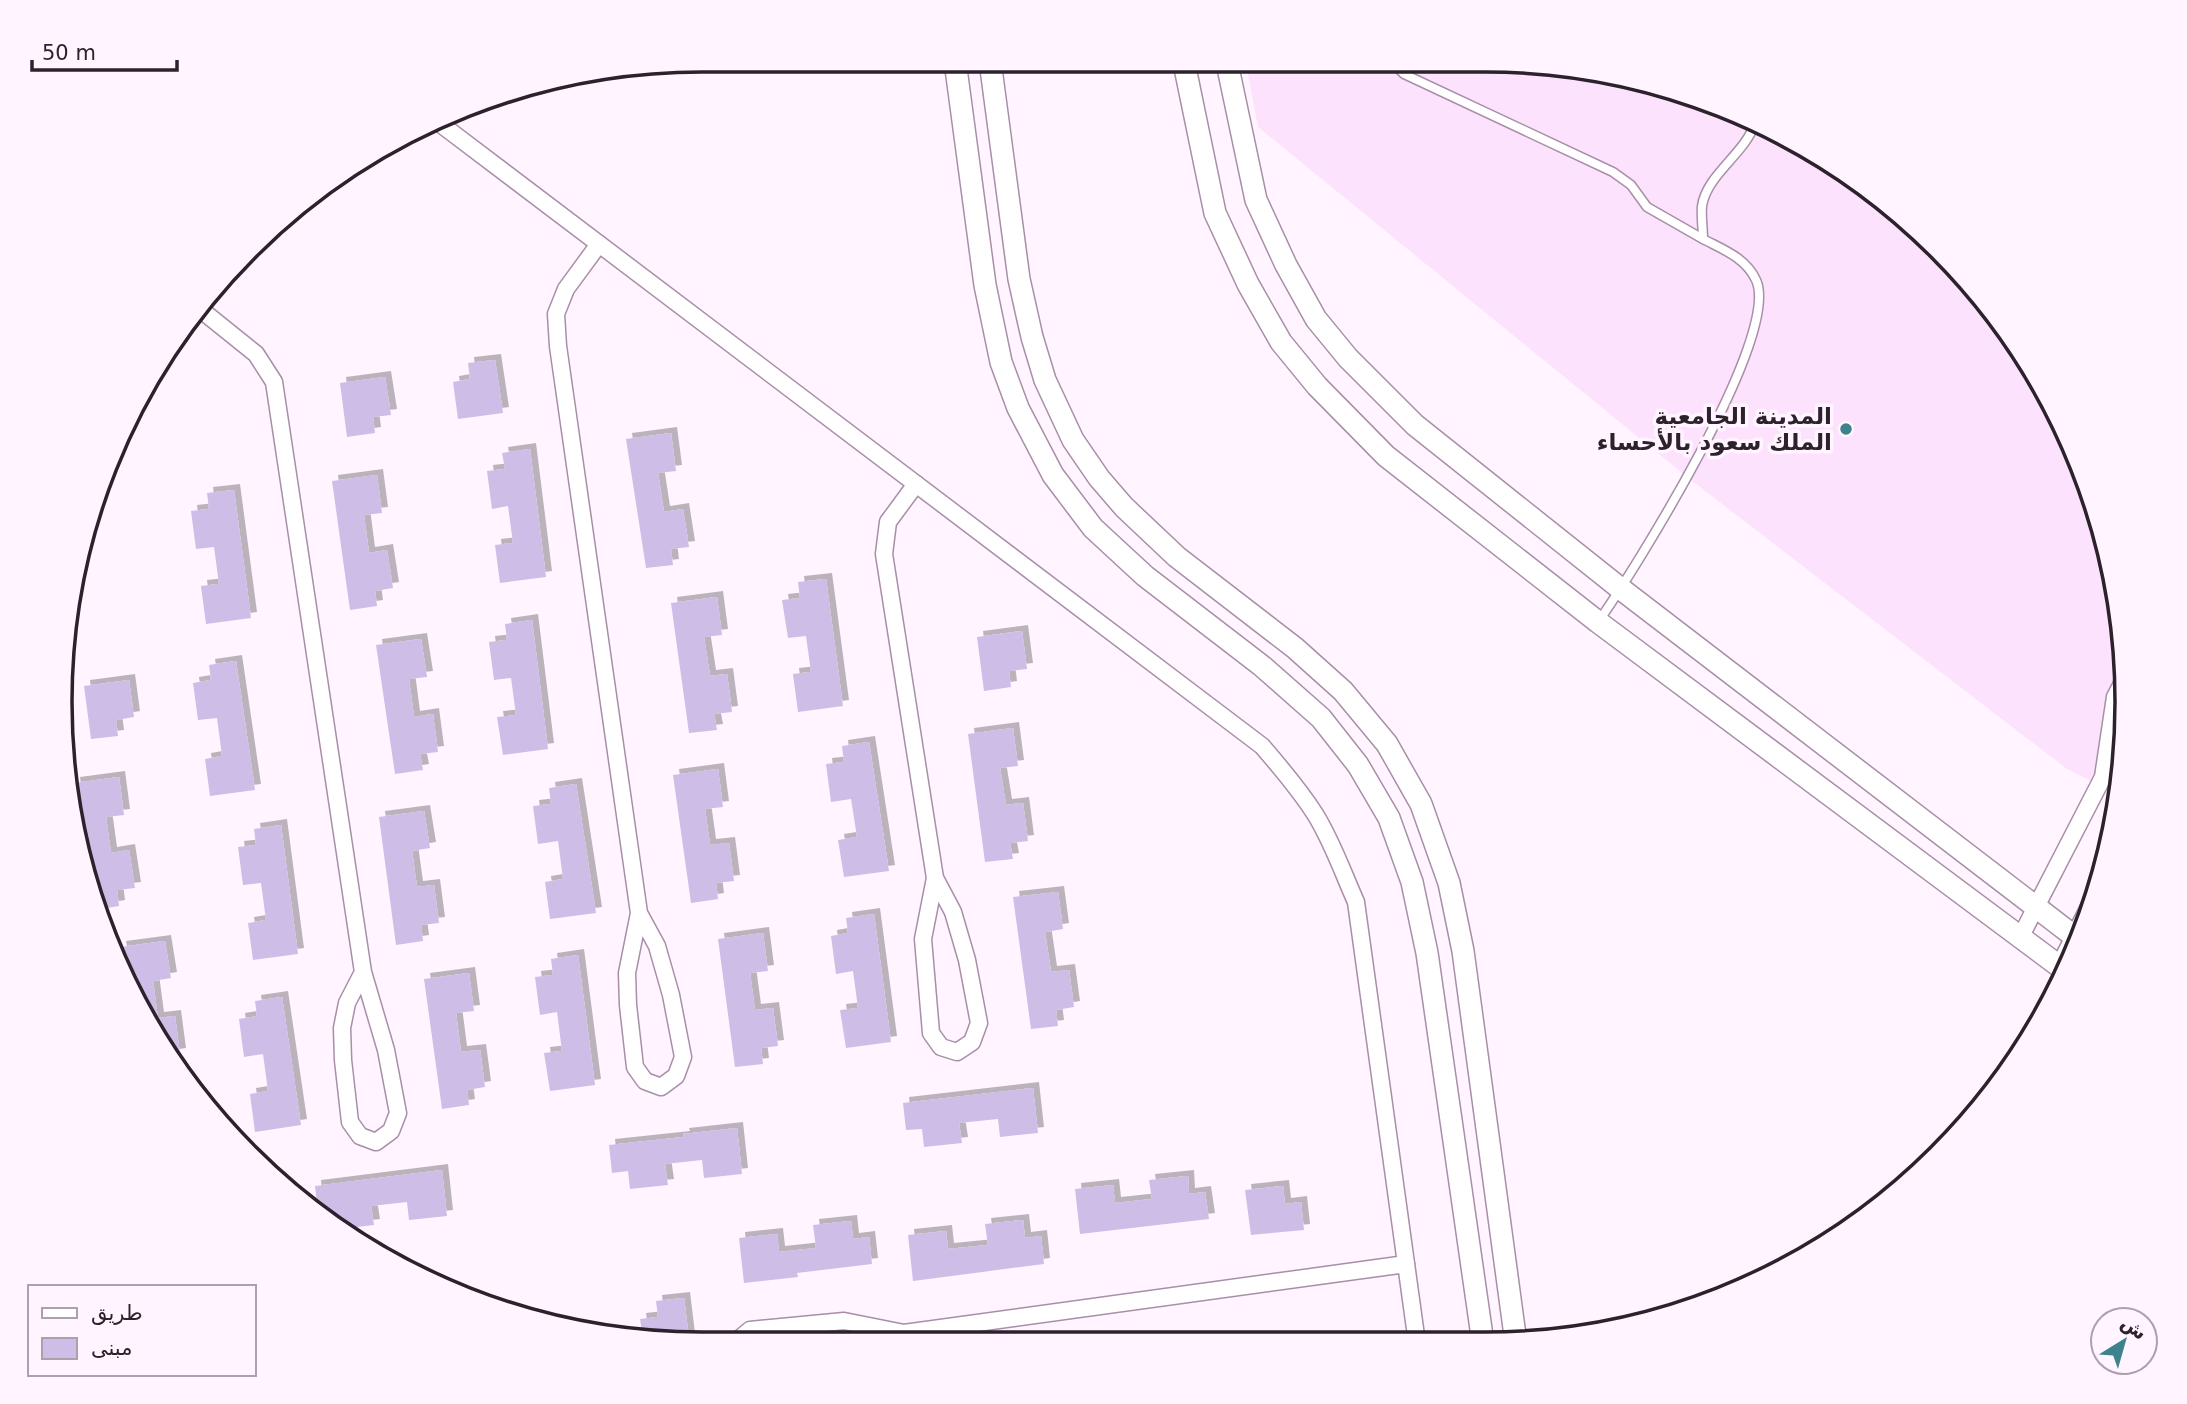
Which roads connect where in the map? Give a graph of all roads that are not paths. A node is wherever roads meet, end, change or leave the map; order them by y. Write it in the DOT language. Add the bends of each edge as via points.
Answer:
graph roads {
  1 [pos="956,72"];
  2 [pos="991,72"];
  3 [pos="1186,72"];
  4 [pos="1229,72"];
  5 [pos="1402,72"];
  6 [pos="445,127"];
  7 [pos="1752,132"];
  8 [pos="1703,239"];
  9 [pos="599,244"];
  10 [pos="206,314"];
  11 [pos="916,484"];
  12 [pos="1621,589"];
  13 [pos="1598,622"];
  14 [pos="2115,698"];
  15 [pos="935,878"];
  16 [pos="2036,908"];
  17 [pos="639,913"];
  18 [pos="2071,934"];
  19 [pos="2021,936"];
  20 [pos="2057,965"];
  21 [pos="363,972"];
  22 [pos="1476,1044"];
  23 [pos="1440,1048"];
  24 [pos="1406,1264"];
  25 [pos="1514,1331"];
  26 [pos="748,1332"];
  27 [pos="880,1332"];
  28 [pos="932,1332"];
  29 [pos="1415,1332"];
  30 [pos="1482,1332"];
  1 -- 23 [label="main road" via="985,285 1001,362 1018,408 1053,475 1093,528 1145,576 1291,690 1321,718 1357,765 1390,818 1412,883"];
  2 -- 22 [label="main road" via="1019,279 1045,380 1073,440 1124,507 1177,557 1305,656 1343,691 1387,744 1421,804 1449,883"];
  3 -- 13 [label="main road" via="1215,213 1281,342 1386,456"];
  4 -- 12 [label="main road" via="1256,200 1316,318 1348,358 1415,425"];
  5 -- 8 [label="lane" via="1613,172 1631,185 1647,207"];
  6 -- 9 [label="street"];
  7 -- 8 [label="lane" via="1710,185 1702,205"];
  8 -- 12 [label="lane" via="1743,260 1757,282 1759,310 1744,360 1705,445"];
  9 -- 11 [label="street"];
  9 -- 17 [label="street" via="566,289 556,314"];
  10 -- 21 [label="street" via="256,354 274,383"];
  11 -- 15 [label="street" via="888,522 884,554"];
  11 -- 24 [label="street" via="1262,746 1316,815 1356,902"];
  12 -- 13 [label="lane"];
  12 -- 16 [label="main road"];
  13 -- 19 [label="main road"];
  14 -- 16 [label="street" via="2103,777"];
  15 -- 15 [label="street" via="923,939 931,1033 941,1046 957,1052 972,1042 979,1023 953,912"];
  16 -- 18 [label="main road"];
  16 -- 19 [label="street"];
  17 -- 17 [label="street" via="626,973 635,1067 645,1081 661,1087 676,1076 683,1058 657,946"];
  19 -- 20 [label="main road"];
  21 -- 21 [label="street" via="347,1003 342,1060 350,1122 360,1136 376,1142 391,1131 398,1112"];
  22 -- 23 [label="main road"];
  22 -- 25 [label="main road"];
  23 -- 30 [label="main road"];
  24 -- 28 [label="street"];
  24 -- 29 [label="street"];
  26 -- 27 [label="street" via="844,1321"];
}
